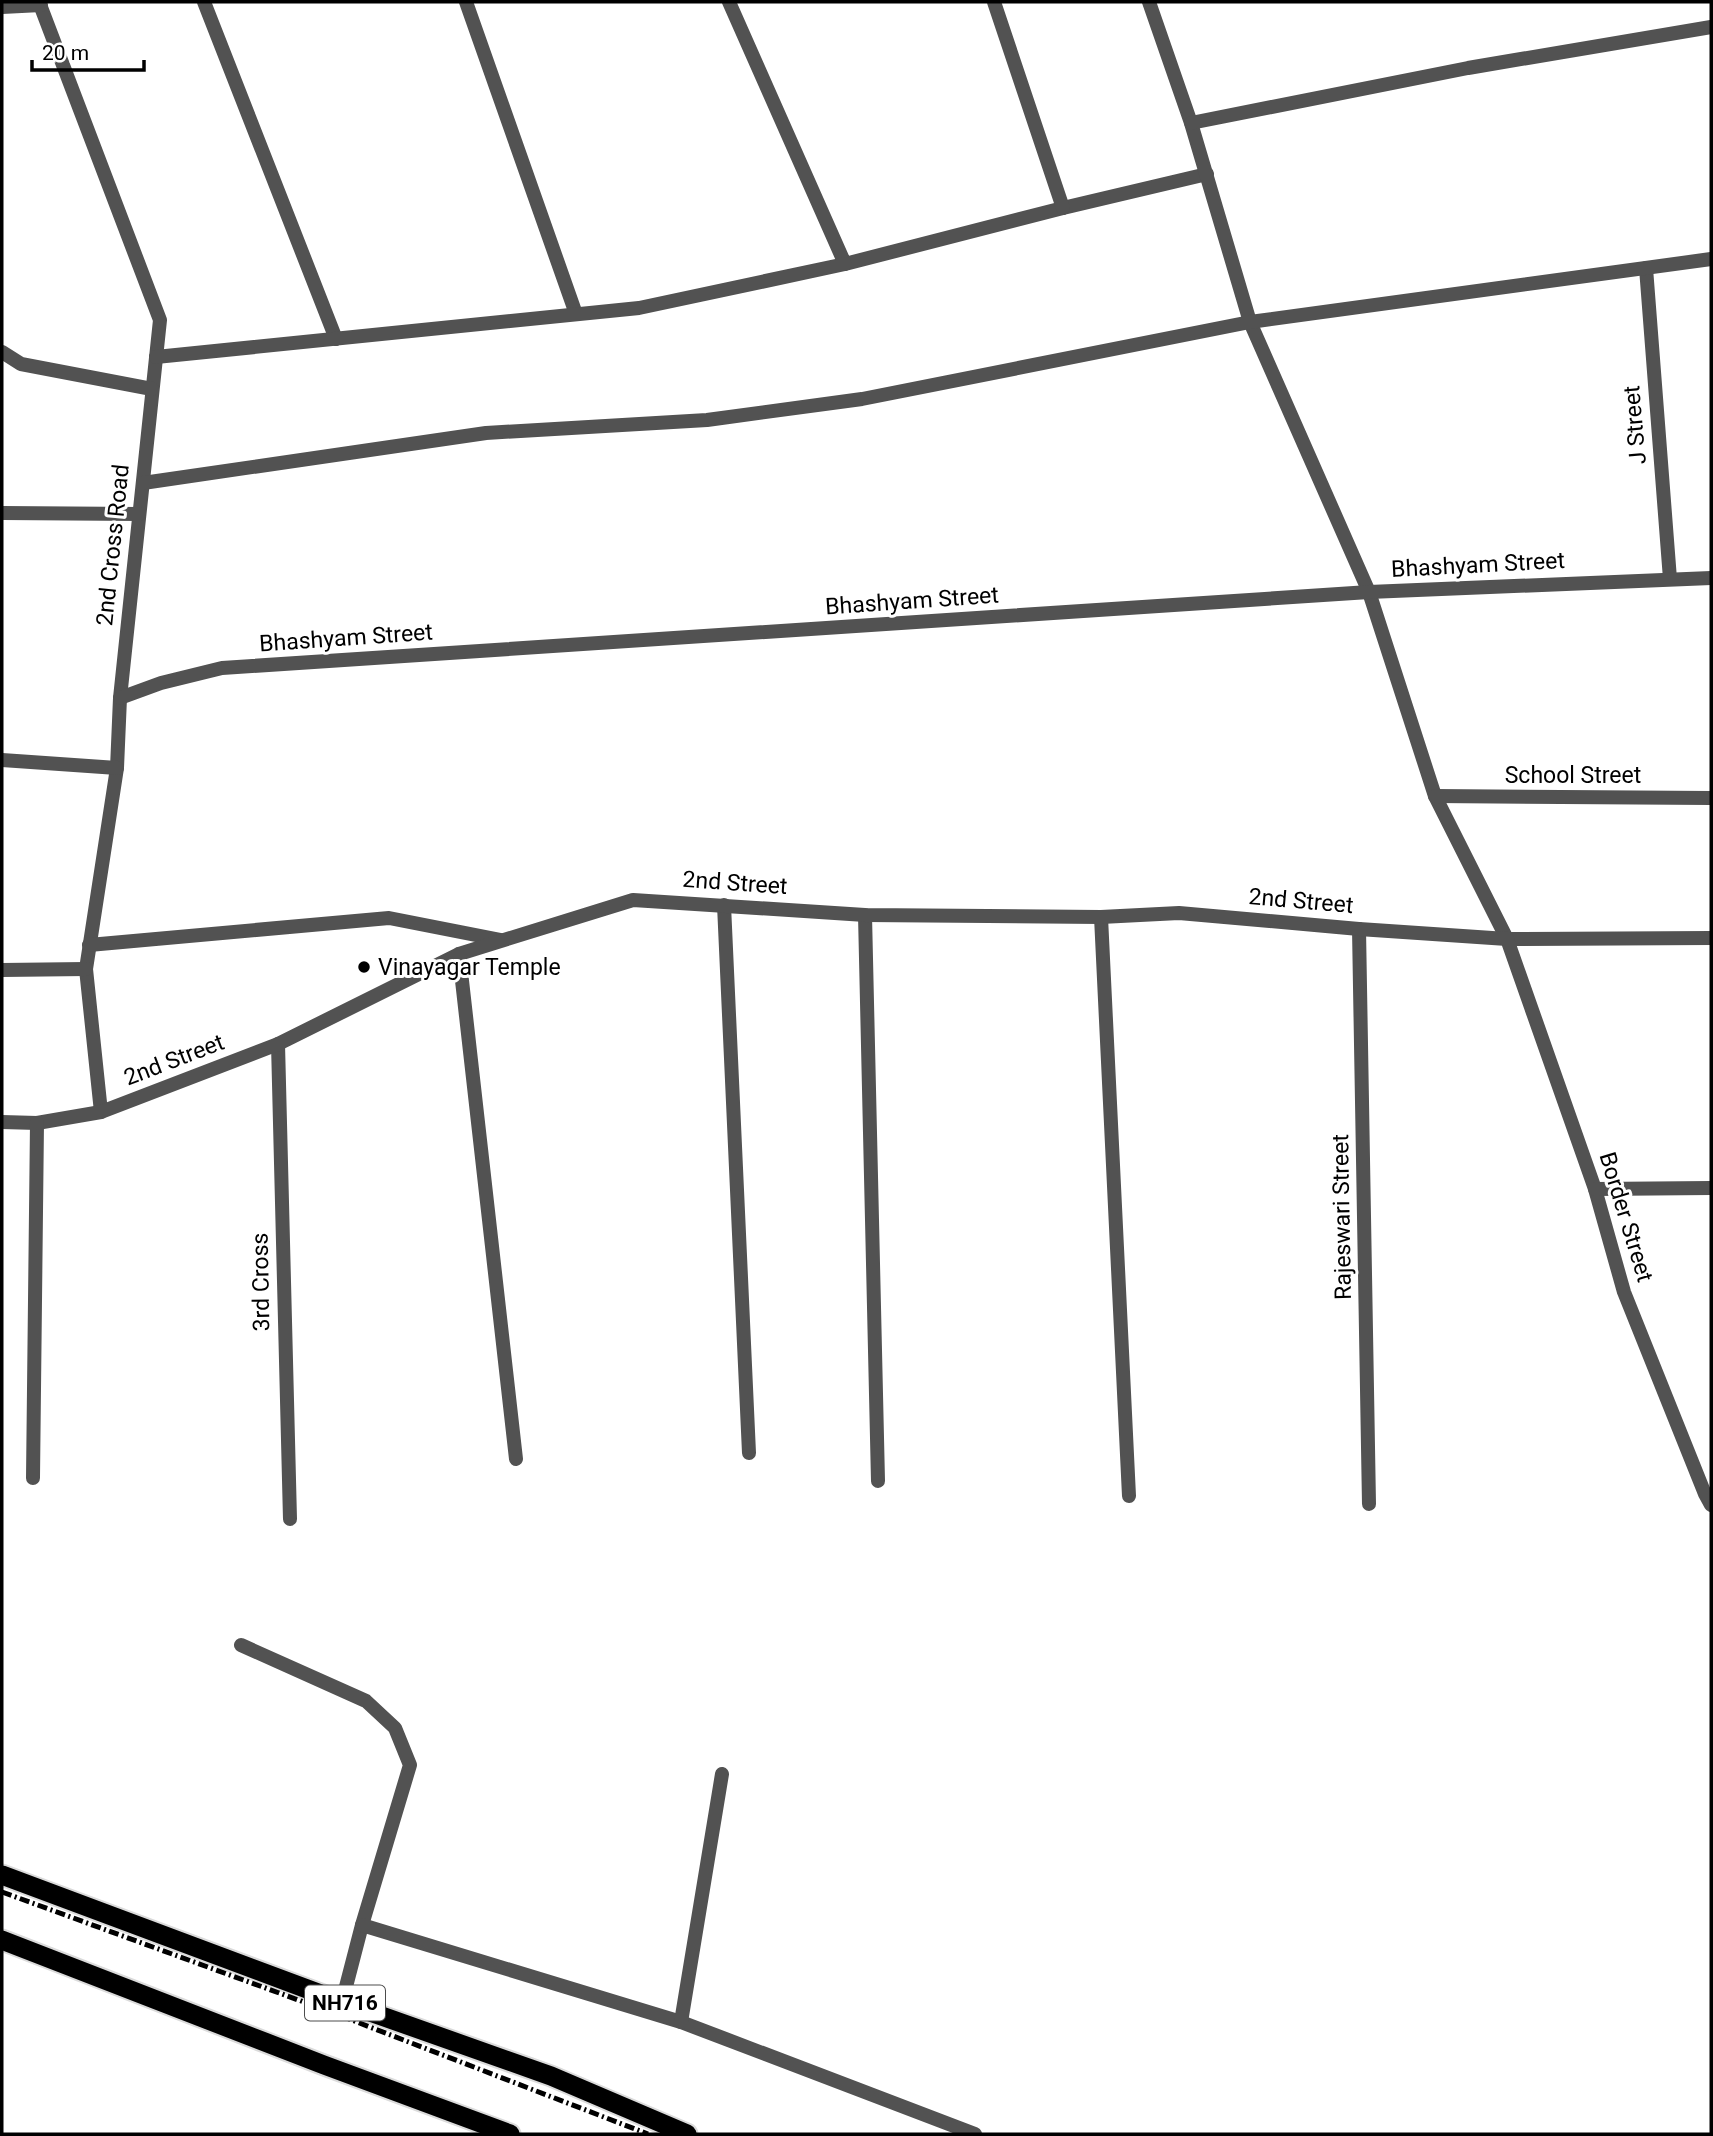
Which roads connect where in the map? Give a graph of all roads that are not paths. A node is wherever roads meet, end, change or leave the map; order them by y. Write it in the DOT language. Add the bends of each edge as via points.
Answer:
graph roads {
  1 [pos="204,2"];
  2 [pos="466,2"];
  3 [pos="729,2"];
  4 [pos="994,2"];
  5 [pos="1149,2"];
  6 [pos="40,4"];
  7 [pos="2,7"];
  8 [pos="1711,27"];
  9 [pos="1191,123"];
  10 [pos="1207,174"];
  11 [pos="1063,208"];
  12 [pos="1711,259"];
  13 [pos="845,264"];
  14 [pos="1646,268"];
  15 [pos="576,314"];
  16 [pos="1250,322"];
  17 [pos="335,338"];
  18 [pos="2,352"];
  19 [pos="156,357"];
  20 [pos="152,389"];
  21 [pos="143,483"];
  22 [pos="2,513"];
  23 [pos="139,514"];
  24 [pos="1711,578"];
  25 [pos="1670,579"];
  26 [pos="1369,592"];
  27 [pos="120,698"];
  28 [pos="2,760"];
  29 [pos="117,768"];
  30 [pos="1435,796"];
  31 [pos="1711,798"];
  32 [pos="724,905"];
  33 [pos="865,915"];
  34 [pos="1101,917"];
  35 [pos="1359,929"];
  36 [pos="1711,938"];
  37 [pos="1507,939"];
  38 [pos="502,940"];
  39 [pos="89,945"];
  40 [pos="460,954"];
  41 [pos="86,969"];
  42 [pos="2,970"];
  43 [pos="278,1044"];
  44 [pos="101,1112"];
  45 [pos="2,1122"];
  46 [pos="37,1123"];
  47 [pos="1711,1188"];
  48 [pos="1595,1189"];
  49 [pos="749,1454"];
  50 [pos="516,1459"];
  51 [pos="33,1478"];
  52 [pos="878,1481"];
  53 [pos="1129,1496"];
  54 [pos="1369,1504"];
  55 [pos="1711,1505"];
  56 [pos="290,1520"];
  57 [pos="241,1645"];
  58 [pos="722,1774"];
  59 [pos="2,1875"];
  60 [pos="362,1926"];
  61 [pos="2,1940"];
  62 [pos="342,2002"];
  63 [pos="681,2022"];
  64 [pos="510,2134"];
  65 [pos="687,2134"];
  66 [pos="975,2134"];
  1 -- 17 [label="street"];
  2 -- 15 [label="street"];
  3 -- 13 [label="street"];
  4 -- 11 [label="street"];
  5 -- 9 [label="street, Border Street"];
  6 -- 7 [label="street"];
  6 -- 19 [label="street, 2nd Cross Road" via="160,320"];
  8 -- 9 [label="street" via="1468,68"];
  9 -- 10 [label="street, Border Street"];
  10 -- 11 [label="street"];
  10 -- 16 [label="street, Border Street"];
  11 -- 13 [label="street"];
  12 -- 14 [label="street"];
  13 -- 15 [label="street" via="639,308"];
  14 -- 16 [label="street"];
  14 -- 25 [label="street, J Street"];
  15 -- 17 [label="street"];
  16 -- 21 [label="street" via="862,399 707,420 486,433"];
  16 -- 26 [label="street, Border Street"];
  17 -- 19 [label="street"];
  18 -- 20 [label="street" via="21,365"];
  19 -- 20 [label="street, 2nd Cross Road"];
  20 -- 21 [label="street, 2nd Cross Road"];
  21 -- 23 [label="street, 2nd Cross Road"];
  22 -- 23 [label="street"];
  23 -- 27 [label="street, 2nd Cross Road"];
  24 -- 25 [label="street, Bhashyam Street"];
  25 -- 26 [label="street, Bhashyam Street"];
  26 -- 27 [label="street, Bhashyam Street" via="222,668"];
  26 -- 30 [label="street, Border Street"];
  27 -- 29 [label="street, 2nd Cross Road"];
  28 -- 29 [label="street"];
  29 -- 39 [label="street, 2nd Cross Road"];
  30 -- 31 [label="street, School Street"];
  30 -- 37 [label="street, Border Street"];
  32 -- 33 [label="street, 2nd Street"];
  32 -- 38 [label="street, 2nd Street" via="633,900"];
  32 -- 49 [label="street"];
  33 -- 34 [label="street, 2nd Street"];
  33 -- 52 [label="street"];
  34 -- 35 [label="street, 2nd Street" via="1179,913"];
  34 -- 53 [label="street"];
  35 -- 37 [label="street, 2nd Street"];
  35 -- 54 [label="street, Rajeswari Street"];
  36 -- 37 [label="street, 2nd Street"];
  37 -- 48 [label="street, Border Street"];
  38 -- 39 [label="street" via="389,918"];
  38 -- 40 [label="street, 2nd Street"];
  39 -- 41 [label="street, 2nd Cross Road"];
  40 -- 43 [label="street, 2nd Street"];
  40 -- 50 [label="street"];
  41 -- 42 [label="street"];
  41 -- 44 [label="street, 2nd Cross Road"];
  43 -- 44 [label="street, 2nd Street"];
  43 -- 56 [label="street, 3rd Cross"];
  44 -- 46 [label="street, 2nd Street"];
  45 -- 46 [label="street, 2nd Street"];
  46 -- 51 [label="street"];
  47 -- 48 [label="street"];
  48 -- 55 [label="street, Border Street" via="1624,1292"];
  57 -- 60 [label="street" via="366,1701 395,1728 410,1765"];
  58 -- 63 [label="street"];
  59 -- 62 [label="highway, NH716"];
  60 -- 62 [label="street"];
  60 -- 63 [label="street"];
  61 -- 64 [label="highway"];
  62 -- 65 [label="highway, NH716" via="551,2076"];
  63 -- 66 [label="street"];
}
